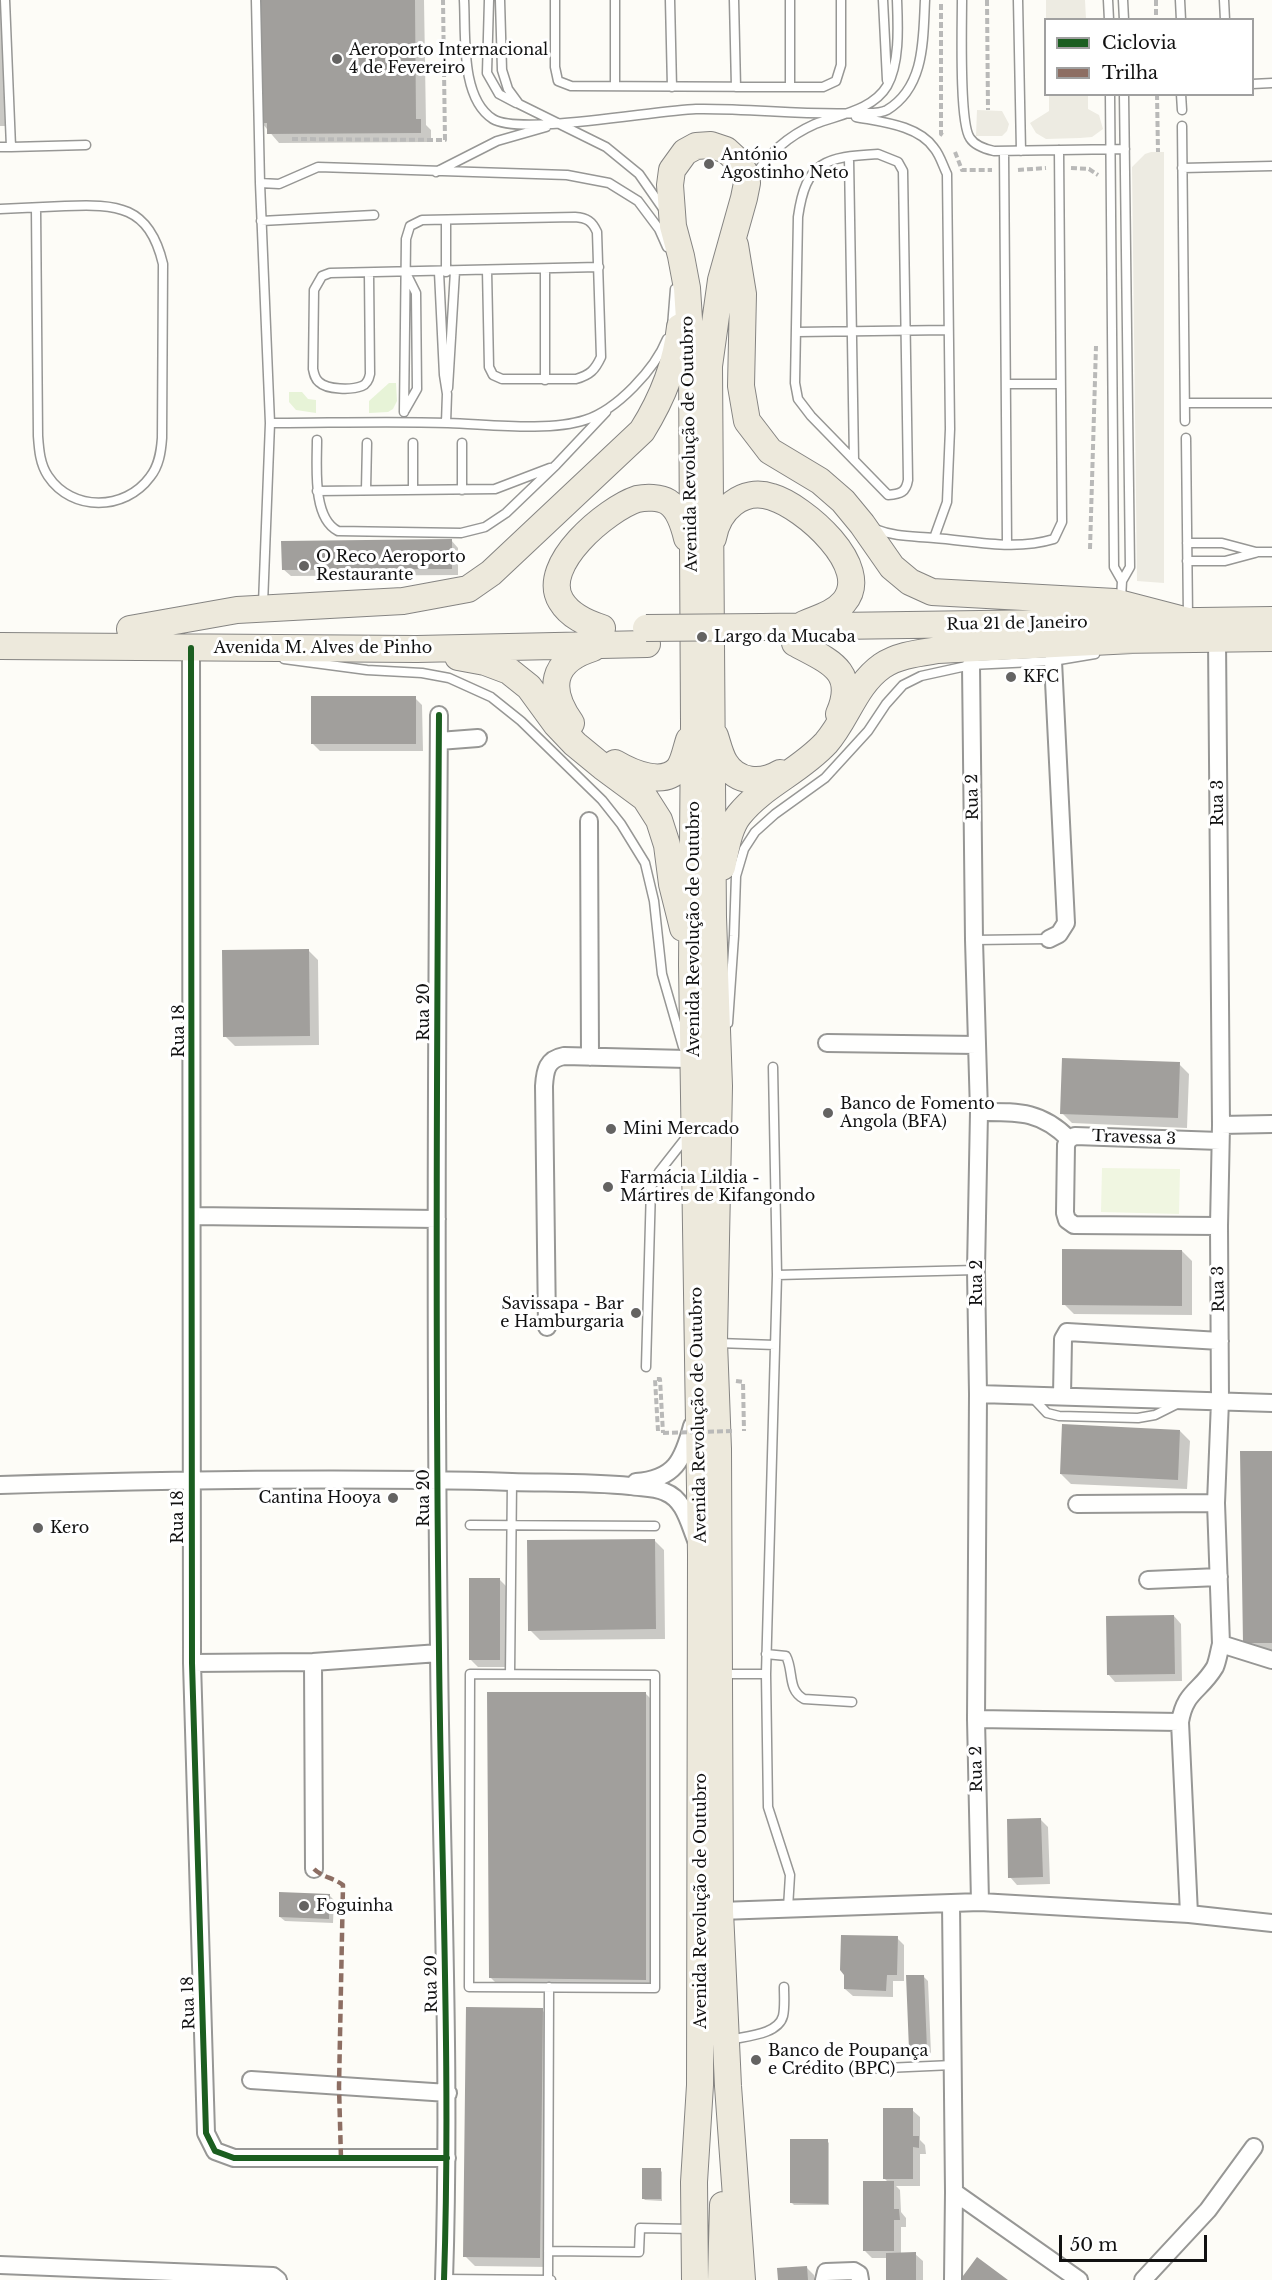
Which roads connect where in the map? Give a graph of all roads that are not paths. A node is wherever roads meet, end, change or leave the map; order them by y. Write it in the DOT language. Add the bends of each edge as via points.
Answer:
graph roads {
  1 [pos="5,0"];
  2 [pos="256,0"];
  3 [pos="464,0"];
  4 [pos="489,0"];
  5 [pos="500,0"];
  6 [pos="555,0"];
  7 [pos="615,0"];
  8 [pos="670,0"];
  9 [pos="734,0"];
  10 [pos="790,0"];
  11 [pos="841,0"];
  12 [pos="883,0"];
  13 [pos="897,0"];
  14 [pos="925,0"];
  15 [pos="962,0"];
  16 [pos="1018,0"];
  17 [pos="1108,0"];
  18 [pos="1123,0"];
  19 [pos="1180,0"];
  20 [pos="1224,0"];
  21 [pos="1109,18"];
  22 [pos="1124,18"];
  23 [pos="1181,18"];
  24 [pos="1225,18"];
  25 [pos="1272,83"];
  26 [pos="1254,84"];
  27 [pos="887,86"];
  28 [pos="615,87"];
  29 [pos="672,87"];
  30 [pos="736,87"];
  31 [pos="790,87"];
  32 [pos="1110,96"];
  33 [pos="1125,96"];
  34 [pos="1181,96"];
  35 [pos="519,104"];
  36 [pos="1182,110"];
  37 [pos="844,114"];
  38 [pos="558,123"];
  39 [pos="1182,126"];
  40 [pos="86,145"];
  41 [pos="0,147"];
  42 [pos="11,147"];
  43 [pos="1110,149"];
  44 [pos="1125,149"];
  45 [pos="1059,150"];
  46 [pos="1005,151"];
  47 [pos="1021,151"];
  48 [pos="849,158"];
  49 [pos="1272,166"];
  50 [pos="1182,168"];
  51 [pos="436,172"];
  52 [pos="260,183"];
  53 [pos="744,198"];
  54 [pos="36,208"];
  55 [pos="0,209"];
  56 [pos="374,215"];
  57 [pos="446,220"];
  58 [pos="261,221"];
  59 [pos="673,226"];
  60 [pos="733,235"];
  61 [pos="673,259"];
  62 [pos="598,267"];
  63 [pos="545,268"];
  64 [pos="487,270"];
  65 [pos="447,272"];
  66 [pos="406,273"];
  67 [pos="369,274"];
  68 [pos="678,280"];
  69 [pos="906,330"];
  70 [pos="948,330"];
  71 [pos="797,332"];
  72 [pos="852,332"];
  73 [pos="545,380"];
  74 [pos="1006,384"];
  75 [pos="1060,384"];
  76 [pos="447,394"];
  77 [pos="1185,403"];
  78 [pos="1272,403"];
  79 [pos="613,405"];
  80 [pos="404,412"];
  81 [pos="1185,421"];
  82 [pos="404,422"];
  83 [pos="270,423"];
  84 [pos="446,423"];
  85 [pos="1186,438"];
  86 [pos="317,440"];
  87 [pos="367,443"];
  88 [pos="413,443"];
  89 [pos="462,443"];
  90 [pos="854,460"];
  91 [pos="556,465"];
  92 [pos="366,490"];
  93 [pos="413,490"];
  94 [pos="462,490"];
  95 [pos="318,491"];
  96 [pos="862,524"];
  97 [pos="934,538"];
  98 [pos="1187,543"];
  99 [pos="1006,544"];
  100 [pos="1256,552"];
  101 [pos="1272,552"];
  102 [pos="701,559"];
  103 [pos="1187,561"];
  104 [pos="1122,593"];
  105 [pos="263,608"];
  106 [pos="1272,620"];
  107 [pos="0,629"];
  108 [pos="130,629"];
  109 [pos="1185,630"];
  110 [pos="796,635"];
  111 [pos="603,636"];
  112 [pos="646,636"];
  113 [pos="1272,638"];
  114 [pos="1217,639"];
  115 [pos="1122,645"];
  116 [pos="0,646"];
  117 [pos="191,648"];
  118 [pos="417,649"];
  119 [pos="1100,653"];
  120 [pos="1053,661"];
  121 [pos="971,665"];
  122 [pos="439,715"];
  123 [pos="703,723"];
  124 [pos="478,738"];
  125 [pos="439,741"];
  126 [pos="589,821"];
  127 [pos="713,917"];
  128 [pos="1049,939"];
  129 [pos="974,940"];
  130 [pos="692,965"];
  131 [pos="827,1043"];
  132 [pos="977,1045"];
  133 [pos="590,1057"];
  134 [pos="687,1059"];
  135 [pos="773,1067"];
  136 [pos="707,1087"];
  137 [pos="979,1112"];
  138 [pos="1272,1124"];
  139 [pos="696,1125"];
  140 [pos="1221,1133"];
  141 [pos="1069,1138"];
  142 [pos="193,1216"];
  143 [pos="437,1219"];
  144 [pos="1219,1226"];
  145 [pos="976,1270"];
  146 [pos="777,1275"];
  147 [pos="547,1327"];
  148 [pos="1220,1341"];
  149 [pos="714,1342"];
  150 [pos="775,1345"];
  151 [pos="646,1366"];
  152 [pos="978,1394"];
  153 [pos="1030,1395"];
  154 [pos="1062,1396"];
  155 [pos="1184,1400"];
  156 [pos="1220,1401"];
  157 [pos="1272,1402"];
  158 [pos="698,1408"];
  159 [pos="192,1479"];
  160 [pos="437,1480"];
  161 [pos="512,1482"];
  162 [pos="610,1484"];
  163 [pos="0,1485"];
  164 [pos="1216,1503"];
  165 [pos="1077,1504"];
  166 [pos="470,1524"];
  167 [pos="512,1525"];
  168 [pos="655,1526"];
  169 [pos="701,1555"];
  170 [pos="1219,1577"];
  171 [pos="1148,1580"];
  172 [pos="1221,1644"];
  173 [pos="439,1653"];
  174 [pos="766,1654"];
  175 [pos="1272,1660"];
  176 [pos="313,1662"];
  177 [pos="192,1663"];
  178 [pos="510,1674"];
  179 [pos="720,1674"];
  180 [pos="766,1674"];
  181 [pos="852,1702"];
  182 [pos="976,1719"];
  183 [pos="1180,1722"];
  184 [pos="314,1869"];
  185 [pos="980,1902"];
  186 [pos="951,1903"];
  187 [pos="788,1908"];
  188 [pos="720,1911"];
  189 [pos="1189,1914"];
  190 [pos="1272,1923"];
  191 [pos="549,1987"];
  192 [pos="784,1987"];
  193 [pos="726,2040"];
  194 [pos="953,2065"];
  195 [pos="862,2069"];
  196 [pos="251,2080"];
  197 [pos="700,2085"];
  198 [pos="448,2093"];
  199 [pos="1254,2147"];
  200 [pos="447,2158"];
  201 [pos="954,2193"];
  202 [pos="694,2229"];
  203 [pos="548,2251"];
  204 [pos="0,2265"];
  205 [pos="728,2277"];
  206 [pos="278,2280"];
  207 [pos="444,2280"];
  208 [pos="549,2280"];
  209 [pos="695,2280"];
  210 [pos="824,2280"];
  211 [pos="860,2280"];
  212 [pos="953,2280"];
  213 [pos="1079,2280"];
  214 [pos="1143,2280"];
  1 -- 42 [label="lane"];
  2 -- 52 [label="lane"];
  3 -- 38 [label="lane" via="468,75 480,108 494,120 510,125"];
  4 -- 35 [label="lane" via="487,73 499,94"];
  5 -- 35 [label="lane" via="502,70 508,89"];
  6 -- 28 [label="lane" via="558,81 571,86"];
  7 -- 28 [label="lane"];
  8 -- 29 [label="lane"];
  9 -- 30 [label="lane"];
  10 -- 31 [label="lane"];
  11 -- 31 [label="lane" via="840,65 836,81 823,87"];
  12 -- 27 [label="lane"];
  13 -- 27 [label="lane" via="895,63"];
  14 -- 37 [label="lane" via="923,44 915,79 906,95 885,112"];
  15 -- 46 [label="lane" via="966,130 970,140 979,146"];
  16 -- 47 [label="lane"];
  17 -- 21 [label="lane"];
  18 -- 22 [label="lane"];
  19 -- 23 [label="lane"];
  20 -- 24 [label="lane"];
  25 -- 26 [label="lane"];
  27 -- 37 [label="lane" via="874,101"];
  28 -- 29 [label="lane"];
  29 -- 30 [label="lane"];
  30 -- 31 [label="lane"];
  32 -- 43 [label="lane"];
  33 -- 44 [label="lane"];
  34 -- 36 [label="lane"];
  35 -- 38 [label="lane"];
  37 -- 38 [label="lane" via="695,109"];
  37 -- 53 [label="lane" via="813,125 780,145 756,174"];
  37 -- 70 [label="lane" via="893,124 919,134 934,147 947,174"];
  38 -- 51 [label="lane" via="497,141"];
  38 -- 59 [label="lane" via="606,147 639,174"];
  39 -- 50 [label="lane"];
  40 -- 42 [label="lane"];
  41 -- 42 [label="lane"];
  43 -- 44 [label="lane"];
  43 -- 45 [label="lane"];
  43 -- 104 [label="lane" via="1114,567"];
  44 -- 104 [label="lane" via="1130,567"];
  45 -- 47 [label="lane"];
  45 -- 75 [label="lane"];
  46 -- 47 [label="lane"];
  46 -- 74 [label="lane"];
  48 -- 69 [label="lane" via="878,154 898,162 903,171"];
  48 -- 71 [label="lane" via="821,164 802,191 798,217"];
  48 -- 72 [label="lane"];
  49 -- 50 [label="lane"];
  50 -- 77 [label="lane"];
  51 -- 52 [label="lane" via="318,166 279,184"];
  51 -- 61 [label="lane" via="567,175 609,183 638,201"];
  52 -- 58 [label="lane"];
  53 -- 59 [label="main road, Avenida Revolução de Outubro" via="746,175 738,161 719,146 696,146 672,170"];
  53 -- 60 [label="main road, Avenida Revolução de Outubro"];
  54 -- 54 [label="lane" via="112,206 131,213 147,226 158,243 163,264 160,458 152,476 138,491 121,500 102,504 62,491 48,476 39,457"];
  54 -- 55 [label="lane"];
  56 -- 58 [label="lane"];
  57 -- 62 [label="lane" via="585,218 597,232"];
  57 -- 65 [label="lane"];
  57 -- 66 [label="lane" via="422,220 410,226"];
  58 -- 83 [label="lane"];
  59 -- 61 [label="lane"];
  59 -- 68 [label="main road, Avenida Revolução de Outubro" via="681,256"];
  60 -- 96 [label="main road" via="743,294 741,386 747,421 770,451 820,481"];
  60 -- 102 [label="main road, Avenida Revolução de Outubro" via="721,280 709,366"];
  61 -- 68 [label="lane"];
  62 -- 63 [label="lane"];
  62 -- 73 [label="lane" via="601,357 596,368 576,380"];
  63 -- 64 [label="lane"];
  63 -- 73 [label="lane"];
  64 -- 65 [label="lane"];
  64 -- 73 [label="lane" via="492,375 502,379"];
  65 -- 66 [label="lane"];
  65 -- 76 [label="lane"];
  65 -- 76 [label="lane" via="451,375"];
  66 -- 67 [label="lane"];
  66 -- 80 [label="lane"];
  66 -- 80 [label="lane" via="416,293 417,388"];
  67 -- 67 [label="lane" via="330,273 322,276 315,290 314,377 329,388 357,387 368,381"];
  68 -- 79 [label="lane" via="673,324 662,353"];
  68 -- 102 [label="main road, Avenida Revolução de Outubro" via="692,366"];
  68 -- 105 [label="main road" via="671,372 642,431 491,573 468,590 415,599"];
  69 -- 70 [label="lane"];
  69 -- 72 [label="lane"];
  69 -- 90 [label="lane" via="906,489 888,495"];
  70 -- 97 [label="lane" via="947,502"];
  71 -- 72 [label="lane"];
  71 -- 90 [label="lane" via="798,399"];
  72 -- 90 [label="lane"];
  74 -- 75 [label="lane"];
  74 -- 99 [label="lane"];
  75 -- 99 [label="lane" via="1062,522 1054,539 1037,544"];
  76 -- 84 [label="lane"];
  77 -- 78 [label="lane"];
  77 -- 81 [label="lane"];
  79 -- 84 [label="lane" via="585,420 544,426"];
  79 -- 91 [label="lane"];
  80 -- 82 [label="lane"];
  82 -- 83 [label="lane"];
  82 -- 84 [label="lane"];
  83 -- 105 [label="lane"];
  85 -- 98 [label="lane"];
  86 -- 95 [label="lane"];
  87 -- 92 [label="lane"];
  88 -- 93 [label="lane"];
  89 -- 94 [label="lane"];
  91 -- 94 [label="lane" via="495,489"];
  91 -- 95 [label="lane" via="506,513 485,527 461,533 338,531 325,520"];
  92 -- 93 [label="lane"];
  92 -- 95 [label="lane"];
  93 -- 94 [label="lane"];
  96 -- 97 [label="lane" via="892,535"];
  96 -- 104 [label="main road" via="892,567 910,582 932,592"];
  97 -- 99 [label="lane"];
  98 -- 100 [label="lane" via="1222,543"];
  98 -- 103 [label="lane"];
  100 -- 101 [label="lane"];
  100 -- 103 [label="lane" via="1225,561"];
  102 -- 110 [label="main road" via="716,526 737,499 772,496 810,519 839,549 851,576 844,602"];
  102 -- 111 [label="main road" via="676,509 667,501 638,499 589,530 561,565 557,584 559,599 568,611"];
  102 -- 123 [label="main road, Avenida Revolução de Outubro"];
  103 -- 109 [label="lane"];
  104 -- 109 [label="main road"];
  105 -- 108 [label="main road"];
  106 -- 109 [label="main road, Rua 21 de Janeiro"];
  107 -- 108 [label="main road, Avenida M. Alves de Pinho"];
  108 -- 111 [label="main road, Avenida M. Alves de Pinho"];
  109 -- 110 [label="main road, Rua 21 de Janeiro"];
  109 -- 114 [label="main road, Rua 21 de Janeiro"];
  109 -- 115 [label="main road, Rua 21 de Janeiro"];
  110 -- 112 [label="main road, Rua 21 de Janeiro, bridge"];
  110 -- 115 [label="main road, Rua 21 de Janeiro"];
  110 -- 123 [label="main road" via="831,661 845,682 836,722 821,741 786,770 755,781 736,775 726,764"];
  111 -- 112 [label="main road, Avenida M. Alves de Pinho"];
  111 -- 118 [label="main road, Avenida M. Alves de Pinho"];
  111 -- 123 [label="main road" via="575,654 557,677 556,694 562,710 589,742 623,768 658,778 681,765"];
  113 -- 114 [label="main road, Rua 21 de Janeiro"];
  114 -- 140 [label="street, Rua 3"];
  115 -- 127 [label="main road" via="938,650 910,654 883,665 866,679 839,727 805,764 758,793 737,817 729,835"];
  116 -- 117 [label="main road, Avenida M. Alves de Pinho"];
  117 -- 118 [label="main road, Avenida M. Alves de Pinho"];
  117 -- 134 [label="lane" via="449,678 507,708 602,800 645,863 654,901 662,974"];
  117 -- 142 [label="street, Rua 18"];
  118 -- 130 [label="main road" via="509,671 529,687 575,744 645,798 659,820 667,845 672,884"];
  119 -- 120 [label="lane"];
  120 -- 121 [label="lane"];
  120 -- 128 [label="street" via="1066,923 1059,934"];
  121 -- 129 [label="street, Rua 2"];
  121 -- 136 [label="lane" via="903,684 868,731 825,778 762,826 744,849 736,876 730,1009"];
  122 -- 125 [label="street, Rua 20"];
  123 -- 127 [label="main road, Avenida Revolução de Outubro"];
  123 -- 130 [label="main road, Avenida Revolução de Outubro"];
  124 -- 125 [label="street"];
  125 -- 143 [label="street, Rua 20"];
  126 -- 133 [label="street"];
  127 -- 136 [label="main road, Avenida Revolução de Outubro"];
  128 -- 129 [label="lane"];
  129 -- 132 [label="street, Rua 2"];
  130 -- 136 [label="main road, Avenida Revolução de Outubro"];
  131 -- 132 [label="street"];
  132 -- 137 [label="street, Rua 2"];
  133 -- 134 [label="street"];
  133 -- 147 [label="street" via="555,1058 545,1074"];
  134 -- 136 [label="lane"];
  135 -- 146 [label="lane"];
  136 -- 139 [label="main road, Avenida Revolução de Outubro"];
  136 -- 149 [label="main road, Avenida Revolução de Outubro"];
  137 -- 141 [label="street" via="1038,1116"];
  137 -- 145 [label="street, Rua 2"];
  138 -- 140 [label="street, Travessa 3"];
  139 -- 151 [label="lane" via="651,1187"];
  139 -- 158 [label="main road, Avenida Revolução de Outubro"];
  140 -- 141 [label="street, Travessa 3"];
  140 -- 144 [label="street, Rua 3"];
  141 -- 144 [label="street, Travessa 3" via="1065,1213 1066,1220 1074,1225"];
  142 -- 143 [label="street"];
  142 -- 159 [label="street, Rua 18"];
  143 -- 160 [label="street, Rua 20"];
  144 -- 148 [label="street, Rua 3"];
  145 -- 146 [label="lane"];
  145 -- 152 [label="street, Rua 2"];
  146 -- 150 [label="lane"];
  148 -- 154 [label="street" via="1067,1332 1063,1339"];
  148 -- 156 [label="street, Rua 3"];
  149 -- 150 [label="lane"];
  149 -- 179 [label="main road, Avenida Revolução de Outubro"];
  150 -- 174 [label="lane"];
  152 -- 153 [label="street"];
  152 -- 182 [label="street, Rua 2"];
  153 -- 154 [label="street"];
  153 -- 155 [label="lane" via="1047,1413 1059,1416 1138,1418 1155,1415"];
  154 -- 155 [label="street"];
  155 -- 156 [label="street"];
  156 -- 157 [label="street"];
  156 -- 164 [label="street, Rua 3"];
  158 -- 162 [label="street" via="686,1451 675,1466 653,1480"];
  158 -- 169 [label="main road, Avenida Revolução de Outubro"];
  159 -- 160 [label="street"];
  159 -- 163 [label="street"];
  159 -- 177 [label="street, Rua 18"];
  160 -- 161 [label="street"];
  160 -- 173 [label="street, Rua 20"];
  161 -- 162 [label="street"];
  161 -- 167 [label="lane"];
  162 -- 169 [label="street" via="652,1488 677,1500"];
  164 -- 165 [label="street"];
  164 -- 170 [label="street, Rua 3"];
  166 -- 167 [label="lane"];
  167 -- 168 [label="lane"];
  167 -- 178 [label="lane"];
  169 -- 197 [label="main road, Avenida Revolução de Outubro"];
  170 -- 171 [label="street"];
  170 -- 172 [label="street, Rua 3"];
  172 -- 175 [label="street"];
  172 -- 183 [label="street, Rua 3" via="1216,1664 1185,1701"];
  173 -- 176 [label="street"];
  173 -- 198 [label="street, Rua 20"];
  174 -- 180 [label="lane"];
  174 -- 181 [label="lane" via="786,1656 798,1696"];
  176 -- 177 [label="street"];
  176 -- 184 [label="street"];
  177 -- 200 [label="street, Rua 18" via="206,2133 210,2145 234,2158"];
  178 -- 191 [label="lane" via="470,1674 469,1987"];
  178 -- 191 [label="lane" via="655,1676 655,1988"];
  179 -- 180 [label="lane"];
  179 -- 188 [label="main road, Avenida Revolução de Outubro"];
  180 -- 187 [label="lane" via="768,1807 790,1875"];
  182 -- 183 [label="street"];
  182 -- 185 [label="street, Rua 2"];
  183 -- 189 [label="street"];
  185 -- 186 [label="street"];
  185 -- 189 [label="street"];
  186 -- 187 [label="street"];
  186 -- 194 [label="street"];
  187 -- 188 [label="street"];
  188 -- 193 [label="main road, Avenida Revolução de Outubro"];
  189 -- 190 [label="street"];
  191 -- 203 [label="lane"];
  192 -- 193 [label="lane" via="780,2022 771,2030"];
  193 -- 205 [label="main road, Avenida Revolução de Outubro"];
  194 -- 195 [label="lane"];
  194 -- 201 [label="street"];
  196 -- 198 [label="street"];
  197 -- 202 [label="main road, Avenida Revolução de Outubro"];
  197 -- 205 [label="main road, Avenida Revolução de Outubro"];
  198 -- 200 [label="street, Rua 20"];
  199 -- 214 [label="street" via="1208,2210"];
  200 -- 207 [label="street, Rua 20"];
  201 -- 212 [label="street"];
  201 -- 213 [label="street"];
  202 -- 203 [label="lane" via="640,2228 639,2252"];
  202 -- 209 [label="main road, Avenida Revolução de Outubro"];
  203 -- 208 [label="lane"];
  204 -- 206 [label="street" via="273,2276"];
  207 -- 208 [label="lane"];
  210 -- 211 [label="street" via="826,2272 854,2271 860,2274"];
}
